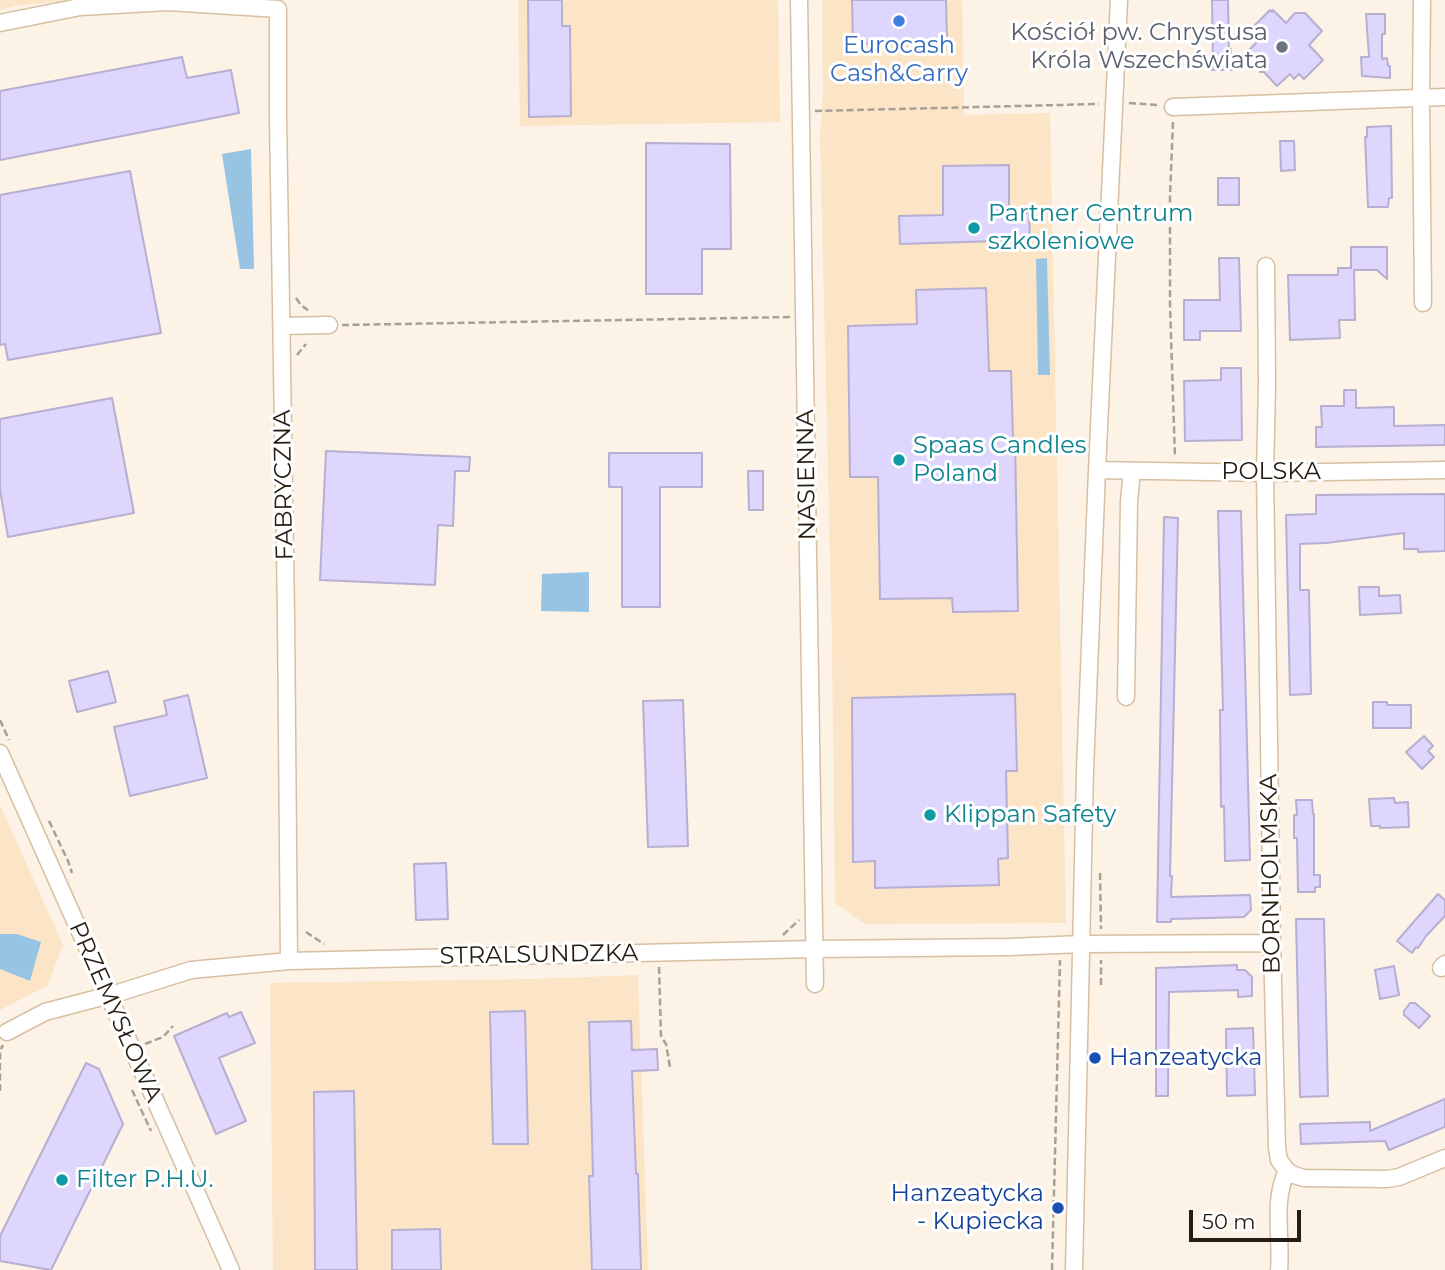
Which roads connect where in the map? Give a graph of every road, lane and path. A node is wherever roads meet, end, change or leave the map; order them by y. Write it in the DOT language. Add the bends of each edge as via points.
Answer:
graph roads {
  1 [pos="799,0"];
  2 [pos="1119,0"];
  3 [pos="1422,0"];
  4 [pos="0,23"];
  5 [pos="1445,97"];
  6 [pos="1421,98"];
  7 [pos="1129,103"];
  8 [pos="1103,104"];
  9 [pos="1173,107"];
  10 [pos="801,111"];
  11 [pos="1266,266"];
  12 [pos="1423,303"];
  13 [pos="804,317"];
  14 [pos="329,325"];
  15 [pos="282,326"];
  16 [pos="1097,470"];
  17 [pos="1445,470"];
  18 [pos="1132,471"];
  19 [pos="1175,472"];
  20 [pos="1265,473"];
  21 [pos="1126,697"];
  22 [pos="0,753"];
  23 [pos="306,932"];
  24 [pos="1272,943"];
  25 [pos="325,944"];
  26 [pos="1082,944"];
  27 [pos="814,949"];
  28 [pos="659,953"];
  29 [pos="1060,960"];
  30 [pos="289,961"];
  31 [pos="815,984"];
  32 [pos="108,995"];
  33 [pos="173,1026"];
  34 [pos="7,1031"];
  35 [pos="145,1044"];
  36 [pos="670,1067"];
  37 [pos="0,1091"];
  38 [pos="1445,1158"];
  39 [pos="1287,1171"];
  40 [pos="231,1270"];
  41 [pos="1052,1270"];
  42 [pos="1074,1270"];
  43 [pos="1279,1270"];
  1 -- 10 [label="street, NASIENNA"];
  2 -- 16 [label="street"];
  3 -- 6 [label="street"];
  4 -- 15 [label="street, FABRYCZNA" via="80,7 168,2 278,9"];
  5 -- 6 [label="street"];
  6 -- 9 [label="street"];
  6 -- 12 [label="street"];
  7 -- 9 [label="path"];
  8 -- 10 [label="path"];
  9 -- 19 [label="path" via="1170,305"];
  10 -- 13 [label="street, NASIENNA"];
  11 -- 20 [label="street, BORNHOLMSKA"];
  13 -- 14 [label="path"];
  13 -- 27 [label="street, NASIENNA"];
  14 -- 15 [label="street"];
  15 -- 30 [label="street, FABRYCZNA"];
  16 -- 18 [label="street, POLSKA"];
  16 -- 26 [label="street"];
  17 -- 20 [label="street, POLSKA"];
  18 -- 19 [label="street, POLSKA"];
  18 -- 21 [label="street"];
  19 -- 20 [label="street, POLSKA"];
  20 -- 24 [label="street, BORNHOLMSKA"];
  22 -- 32 [label="street, PRZEMYSŁOWA"];
  23 -- 25 [label="path"];
  24 -- 26 [label="street, STRALSUNDZKA"];
  24 -- 39 [label="street, BORNHOLMSKA" via="1277,1147"];
  26 -- 27 [label="street, STRALSUNDZKA"];
  26 -- 42 [label="street"];
  27 -- 28 [label="street, STRALSUNDZKA"];
  27 -- 31 [label="street, NASIENNA"];
  28 -- 30 [label="street, STRALSUNDZKA"];
  28 -- 36 [label="path" via="661,1036"];
  29 -- 41 [label="path"];
  30 -- 32 [label="street, STRALSUNDZKA" via="191,970"];
  32 -- 34 [label="street, STRALSUNDZKA" via="45,1012"];
  32 -- 40 [label="street, PRZEMYSŁOWA"];
  33 -- 35 [label="path" via="163,1037"];
  34 -- 37 [label="path" via="1,1051"];
  38 -- 39 [label="street" via="1387,1179 1304,1178"];
  39 -- 43 [label="street" via="1279,1200"];
}
